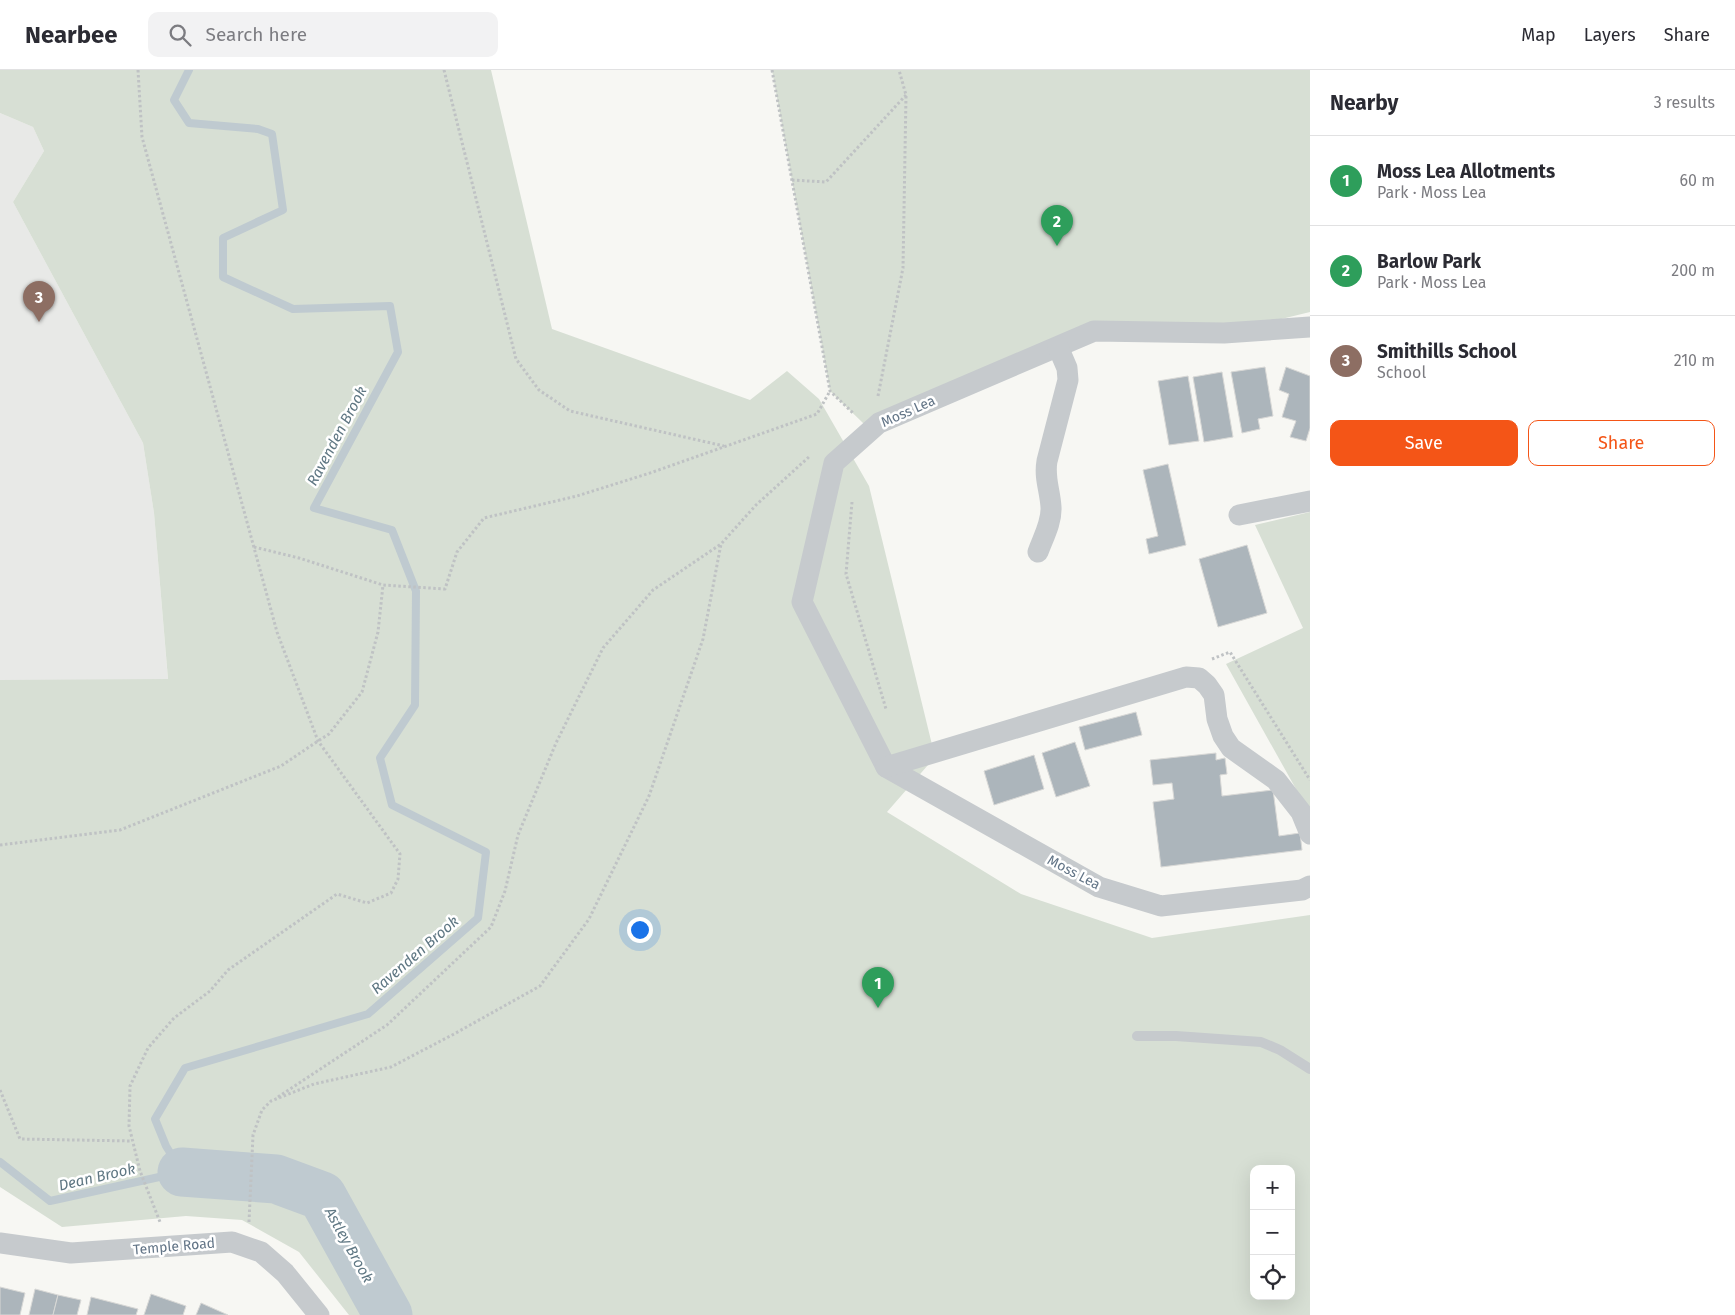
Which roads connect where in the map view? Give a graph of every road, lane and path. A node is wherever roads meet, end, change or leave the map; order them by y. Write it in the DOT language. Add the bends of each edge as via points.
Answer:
graph roads {
  1 [pos="138,70"];
  2 [pos="444,70"];
  3 [pos="772,70"];
  4 [pos="899,70"];
  5 [pos="906,95"];
  6 [pos="792,180"];
  7 [pos="1310,327"];
  8 [pos="1058,347"];
  9 [pos="830,391"];
  10 [pos="878,423"];
  11 [pos="726,446"];
  12 [pos="815,451"];
  13 [pos="852,496"];
  14 [pos="1310,501"];
  15 [pos="1239,515"];
  16 [pos="721,544"];
  17 [pos="254,547"];
  18 [pos="1038,552"];
  19 [pos="383,585"];
  20 [pos="1211,659"];
  21 [pos="887,714"];
  22 [pos="318,741"];
  23 [pos="886,767"];
  24 [pos="1310,780"];
  25 [pos="1310,834"];
  26 [pos="0,846"];
  27 [pos="1310,886"];
  28 [pos="1137,1036"];
  29 [pos="1310,1069"];
  30 [pos="0,1090"];
  31 [pos="271,1101"];
  32 [pos="132,1141"];
  33 [pos="0,1243"];
  34 [pos="169,1246"];
  35 [pos="248,1247"];
  36 [pos="319,1315"];
  1 -- 17 [label="path" via="142,137"];
  2 -- 11 [label="path" via="516,359 539,390 570,412"];
  3 -- 6 [label="path"];
  4 -- 5 [label="path"];
  5 -- 6 [label="path" via="826,182"];
  5 -- 10 [label="path" via="903,268 878,397"];
  6 -- 9 [label="path"];
  7 -- 8 [label="street, Moss Lea" via="1224,333 1094,331"];
  8 -- 10 [label="street, Moss Lea"];
  8 -- 18 [label="street" via="1068,380 1047,461 1045,473 1052,509"];
  9 -- 10 [label="path" via="863,423"];
  9 -- 11 [label="path" via="817,414"];
  10 -- 23 [label="street, Moss Lea" via="834,463 802,602"];
  11 -- 19 [label="path" via="577,496 484,518 457,552 445,589"];
  12 -- 16 [label="path" via="756,505"];
  13 -- 21 [label="path" via="846,574"];
  14 -- 15 [label="street"];
  16 -- 31 [label="path" via="653,590 602,648 556,743 518,835 505,891 491,927 387,1025"];
  16 -- 31 [label="path" via="703,639 648,796 589,920 540,986 391,1067 314,1084"];
  17 -- 19 [label="path"];
  17 -- 22 [label="path" via="277,632"];
  19 -- 22 [label="path" via="378,632 362,692 329,734"];
  20 -- 24 [label="path" via="1230,652"];
  22 -- 26 [label="path" via="281,766 120,830"];
  22 -- 32 [label="path" via="400,854 398,879 391,893 367,903 337,894 228,970 210,991 174,1018 148,1048 130,1086"];
  23 -- 25 [label="street" via="1186,677 1199,678 1214,695 1217,719 1231,748 1276,780 1301,812"];
  23 -- 27 [label="street, Moss Lea" via="1099,887 1161,906 1302,890"];
  28 -- 29 [label="lane" via="1261,1042"];
  30 -- 32 [label="path" via="20,1139"];
  31 -- 35 [label="path" via="262,1110 253,1135"];
  32 -- 34 [label="path"];
  33 -- 34 [label="street, Temple Road" via="71,1253"];
  34 -- 35 [label="street, Temple Road" via="232,1242"];
  35 -- 36 [label="street, Temple Road" via="261,1252 285,1273"];
}
